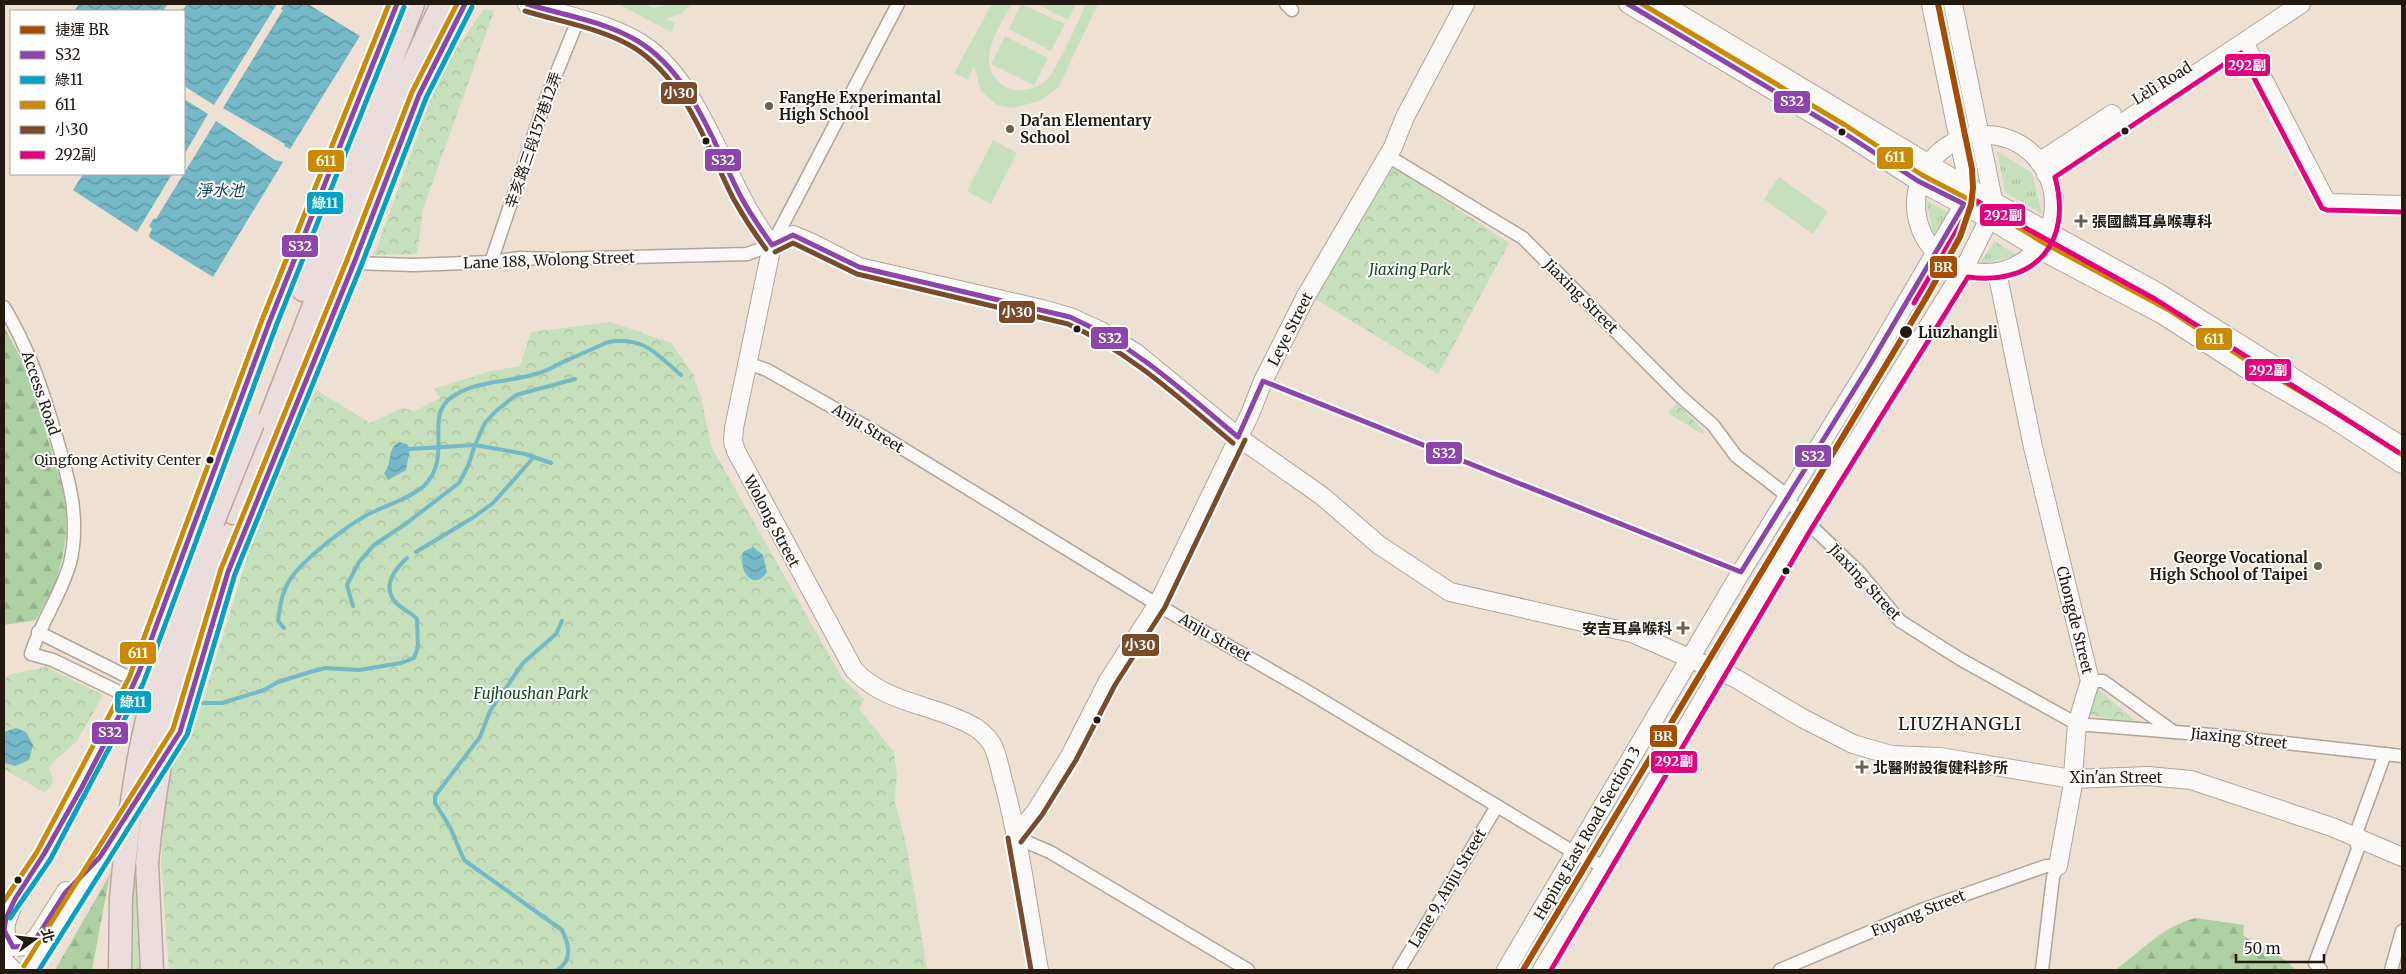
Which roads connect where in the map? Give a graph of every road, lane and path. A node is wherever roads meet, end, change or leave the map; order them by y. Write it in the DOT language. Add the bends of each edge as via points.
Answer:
graph roads {
  1 [pos="397,4"];
  2 [pos="413,4"];
  3 [pos="442,4"];
  4 [pos="465,4"];
  5 [pos="527,4"];
  6 [pos="898,4"];
  7 [pos="1465,4"];
  8 [pos="1628,4"];
  9 [pos="1663,4"];
  10 [pos="1931,4"];
  11 [pos="1953,4"];
  12 [pos="2286,4"];
  13 [pos="2301,4"];
  14 [pos="578,20"];
  15 [pos="2244,42"];
  16 [pos="1980,136"];
  17 [pos="1959,140"];
  18 [pos="1388,156"];
  19 [pos="1927,162"];
  20 [pos="2042,168"];
  21 [pos="1918,181"];
  22 [pos="1967,196"];
  23 [pos="1993,200"];
  24 [pos="2402,205"];
  25 [pos="1989,218"];
  26 [pos="2050,232"];
  27 [pos="772,245"];
  28 [pos="2040,250"];
  29 [pos="1936,253"];
  30 [pos="491,262"];
  31 [pos="354,263"];
  32 [pos="1964,269"];
  33 [pos="1997,272"];
  34 [pos="4,307"];
  35 [pos="747,363"];
  36 [pos="260,427"];
  37 [pos="1238,436"];
  38 [pos="2402,446"];
  39 [pos="2402,464"];
  40 [pos="1787,498"];
  41 [pos="1806,522"];
  42 [pos="1158,604"];
  43 [pos="38,632"];
  44 [pos="1690,658"];
  45 [pos="1720,672"];
  46 [pos="2090,681"];
  47 [pos="132,689"];
  48 [pos="2077,724"];
  49 [pos="2174,732"];
  50 [pos="2385,754"];
  51 [pos="2402,756"];
  52 [pos="2072,780"];
  53 [pos="1496,806"];
  54 [pos="2355,836"];
  55 [pos="1015,837"];
  56 [pos="1575,853"];
  57 [pos="100,856"];
  58 [pos="2402,857"];
  59 [pos="2058,866"];
  60 [pos="1605,867"];
  61 [pos="17,895"];
  62 [pos="4,914"];
  63 [pos="2402,932"];
  64 [pos="4,961"];
  65 [pos="13,970"];
  66 [pos="30,970"];
  67 [pos="120,970"];
  68 [pos="152,970"];
  69 [pos="1039,970"];
  70 [pos="1248,970"];
  71 [pos="1399,970"];
  72 [pos="1506,970"];
  73 [pos="1542,970"];
  74 [pos="1780,970"];
  75 [pos="2042,970"];
  76 [pos="2321,970"];
  77 [pos="2391,970"];
  1 -- 47 [label="main road" via="269,323"];
  2 -- 36 [label="highway"];
  3 -- 36 [label="highway" via="397,100"];
  4 -- 31 [label="main road" via="418,95"];
  5 -- 14 [label="main road"];
  6 -- 27 [label="street, Wolong Street"];
  7 -- 18 [label="main road, Leye Street"];
  8 -- 21 [label="main road" via="1841,131"];
  9 -- 19 [label="main road"];
  10 -- 17 [label="main road"];
  11 -- 16 [label="main road, Heping East Road Section 3"];
  12 -- 20 [label="main road, Lèlì Road"];
  13 -- 15 [label="main road, Lèlì Road"];
  14 -- 27 [label="main road" via="616,30 648,48 669,67 688,94 756,224"];
  14 -- 30 [label="street, 辛亥路三段157巷12弄" via="546,100"];
  15 -- 20 [label="main road, Lèlì Road"];
  15 -- 24 [label="main road" via="2327,202"];
  16 -- 17 [label="main road"];
  16 -- 20 [label="main road" via="2012,142 2031,154"];
  16 -- 23 [label="main road, Heping East Road Section 3"];
  17 -- 19 [label="main road" via="1947,145"];
  17 -- 22 [label="main road"];
  18 -- 37 [label="main road, Leye Street" via="1306,296"];
  18 -- 40 [label="street, Jiaxing Street" via="1523,238 1679,396 1713,425 1736,456"];
  19 -- 21 [label="main road"];
  19 -- 22 [label="main road"];
  20 -- 26 [label="main road" via="2054,197"];
  21 -- 22 [label="main road"];
  21 -- 29 [label="main road" via="1914,200 1918,223"];
  22 -- 23 [label="main road"];
  22 -- 25 [label="main road"];
  22 -- 29 [label="main road, Heping East Road Section 3"];
  23 -- 25 [label="main road, Heping East Road Section 3"];
  23 -- 26 [label="main road"];
  25 -- 28 [label="main road"];
  25 -- 32 [label="main road, Heping East Road Section 3"];
  26 -- 28 [label="main road"];
  26 -- 38 [label="main road" via="2159,292"];
  27 -- 30 [label="street, Lane 188, Wolong Street" via="747,254 520,258"];
  27 -- 35 [label="main road, Wolong Street"];
  27 -- 37 [label="main road, Xin'an Street" via="793,235 859,267 1070,317 1101,331 1136,353"];
  28 -- 33 [label="main road" via="2020,265"];
  28 -- 39 [label="main road" via="2163,315"];
  29 -- 32 [label="main road"];
  29 -- 40 [label="main road, Heping East Road Section 3"];
  30 -- 31 [label="street, Lane 188, Wolong Street"];
  31 -- 57 [label="main road" via="228,572 180,732"];
  32 -- 33 [label="main road"];
  32 -- 41 [label="main road, Heping East Road Section 3"];
  33 -- 46 [label="main road, Chongde Street" via="2033,447"];
  34 -- 43 [label="street, Access Road" via="40,380 73,501 75,526 69,564"];
  35 -- 42 [label="street, Anju Street" via="767,370 849,417"];
  35 -- 55 [label="main road, Wolong Street" via="734,428 736,451 854,670 862,680 884,693 953,716 982,732 993,745"];
  36 -- 67 [label="highway, bridge" via="207,539 163,663 143,743 127,834 121,898"];
  36 -- 68 [label="highway, bridge" via="186,649 164,740 148,863"];
  37 -- 42 [label="main road, Leye Street"];
  37 -- 44 [label="main road, Xin'an Street" via="1322,496 1379,545 1450,592 1632,633"];
  40 -- 41 [label="street, Jiaxing Street"];
  40 -- 44 [label="main road, Heping East Road Section 3"];
  41 -- 45 [label="main road, Heping East Road Section 3"];
  41 -- 48 [label="street, Jiaxing Street" via="1860,573 1900,621 1960,659"];
  42 -- 53 [label="street, Anju Street"];
  42 -- 55 [label="main road, Leye Street" via="1108,681 1070,756 1036,811"];
  43 -- 47 [label="street"];
  43 -- 47 [label="street, Access Road" via="31,654"];
  44 -- 45 [label="main road, Xin'an Street"];
  44 -- 56 [label="main road, Heping East Road Section 3"];
  45 -- 52 [label="main road, Xin'an Street" via="1853,744 1891,755 1940,757"];
  45 -- 60 [label="main road, Heping East Road Section 3"];
  46 -- 48 [label="main road, Chongde Street"];
  46 -- 49 [label="street" via="2103,681"];
  47 -- 61 [label="main road" via="42,856"];
  48 -- 49 [label="street, Jiaxing Street"];
  48 -- 52 [label="main road, Chongde Street"];
  49 -- 50 [label="street, Jiaxing Street"];
  50 -- 51 [label="street, Jiaxing Street"];
  50 -- 54 [label="street"];
  52 -- 54 [label="main road, Xin'an Street" via="2148,776 2191,780"];
  52 -- 59 [label="main road, Chongde Street"];
  53 -- 56 [label="street, Anju Street"];
  53 -- 71 [label="street, Lane 9, Anju Street"];
  54 -- 58 [label="main road, Xin'an Street"];
  54 -- 76 [label="street" via="2358,849 2314,963"];
  55 -- 69 [label="main road, Wolong Street"];
  55 -- 70 [label="street" via="1050,852"];
  56 -- 60 [label="street, Anju Street"];
  56 -- 72 [label="main road, Heping East Road Section 3"];
  57 -- 61 [label="main road" via="65,893 37,937 27,946 13,947 6,939 4,927"];
  57 -- 66 [label="main road"];
  59 -- 74 [label="street, Fuyang Street" via="2046,866 1924,909"];
  59 -- 75 [label="street, Chongde Street" via="2053,877"];
  60 -- 73 [label="main road, Heping East Road Section 3"];
  61 -- 62 [label="main road"];
  63 -- 77 [label="street"];
  64 -- 65 [label="main road"];
}
